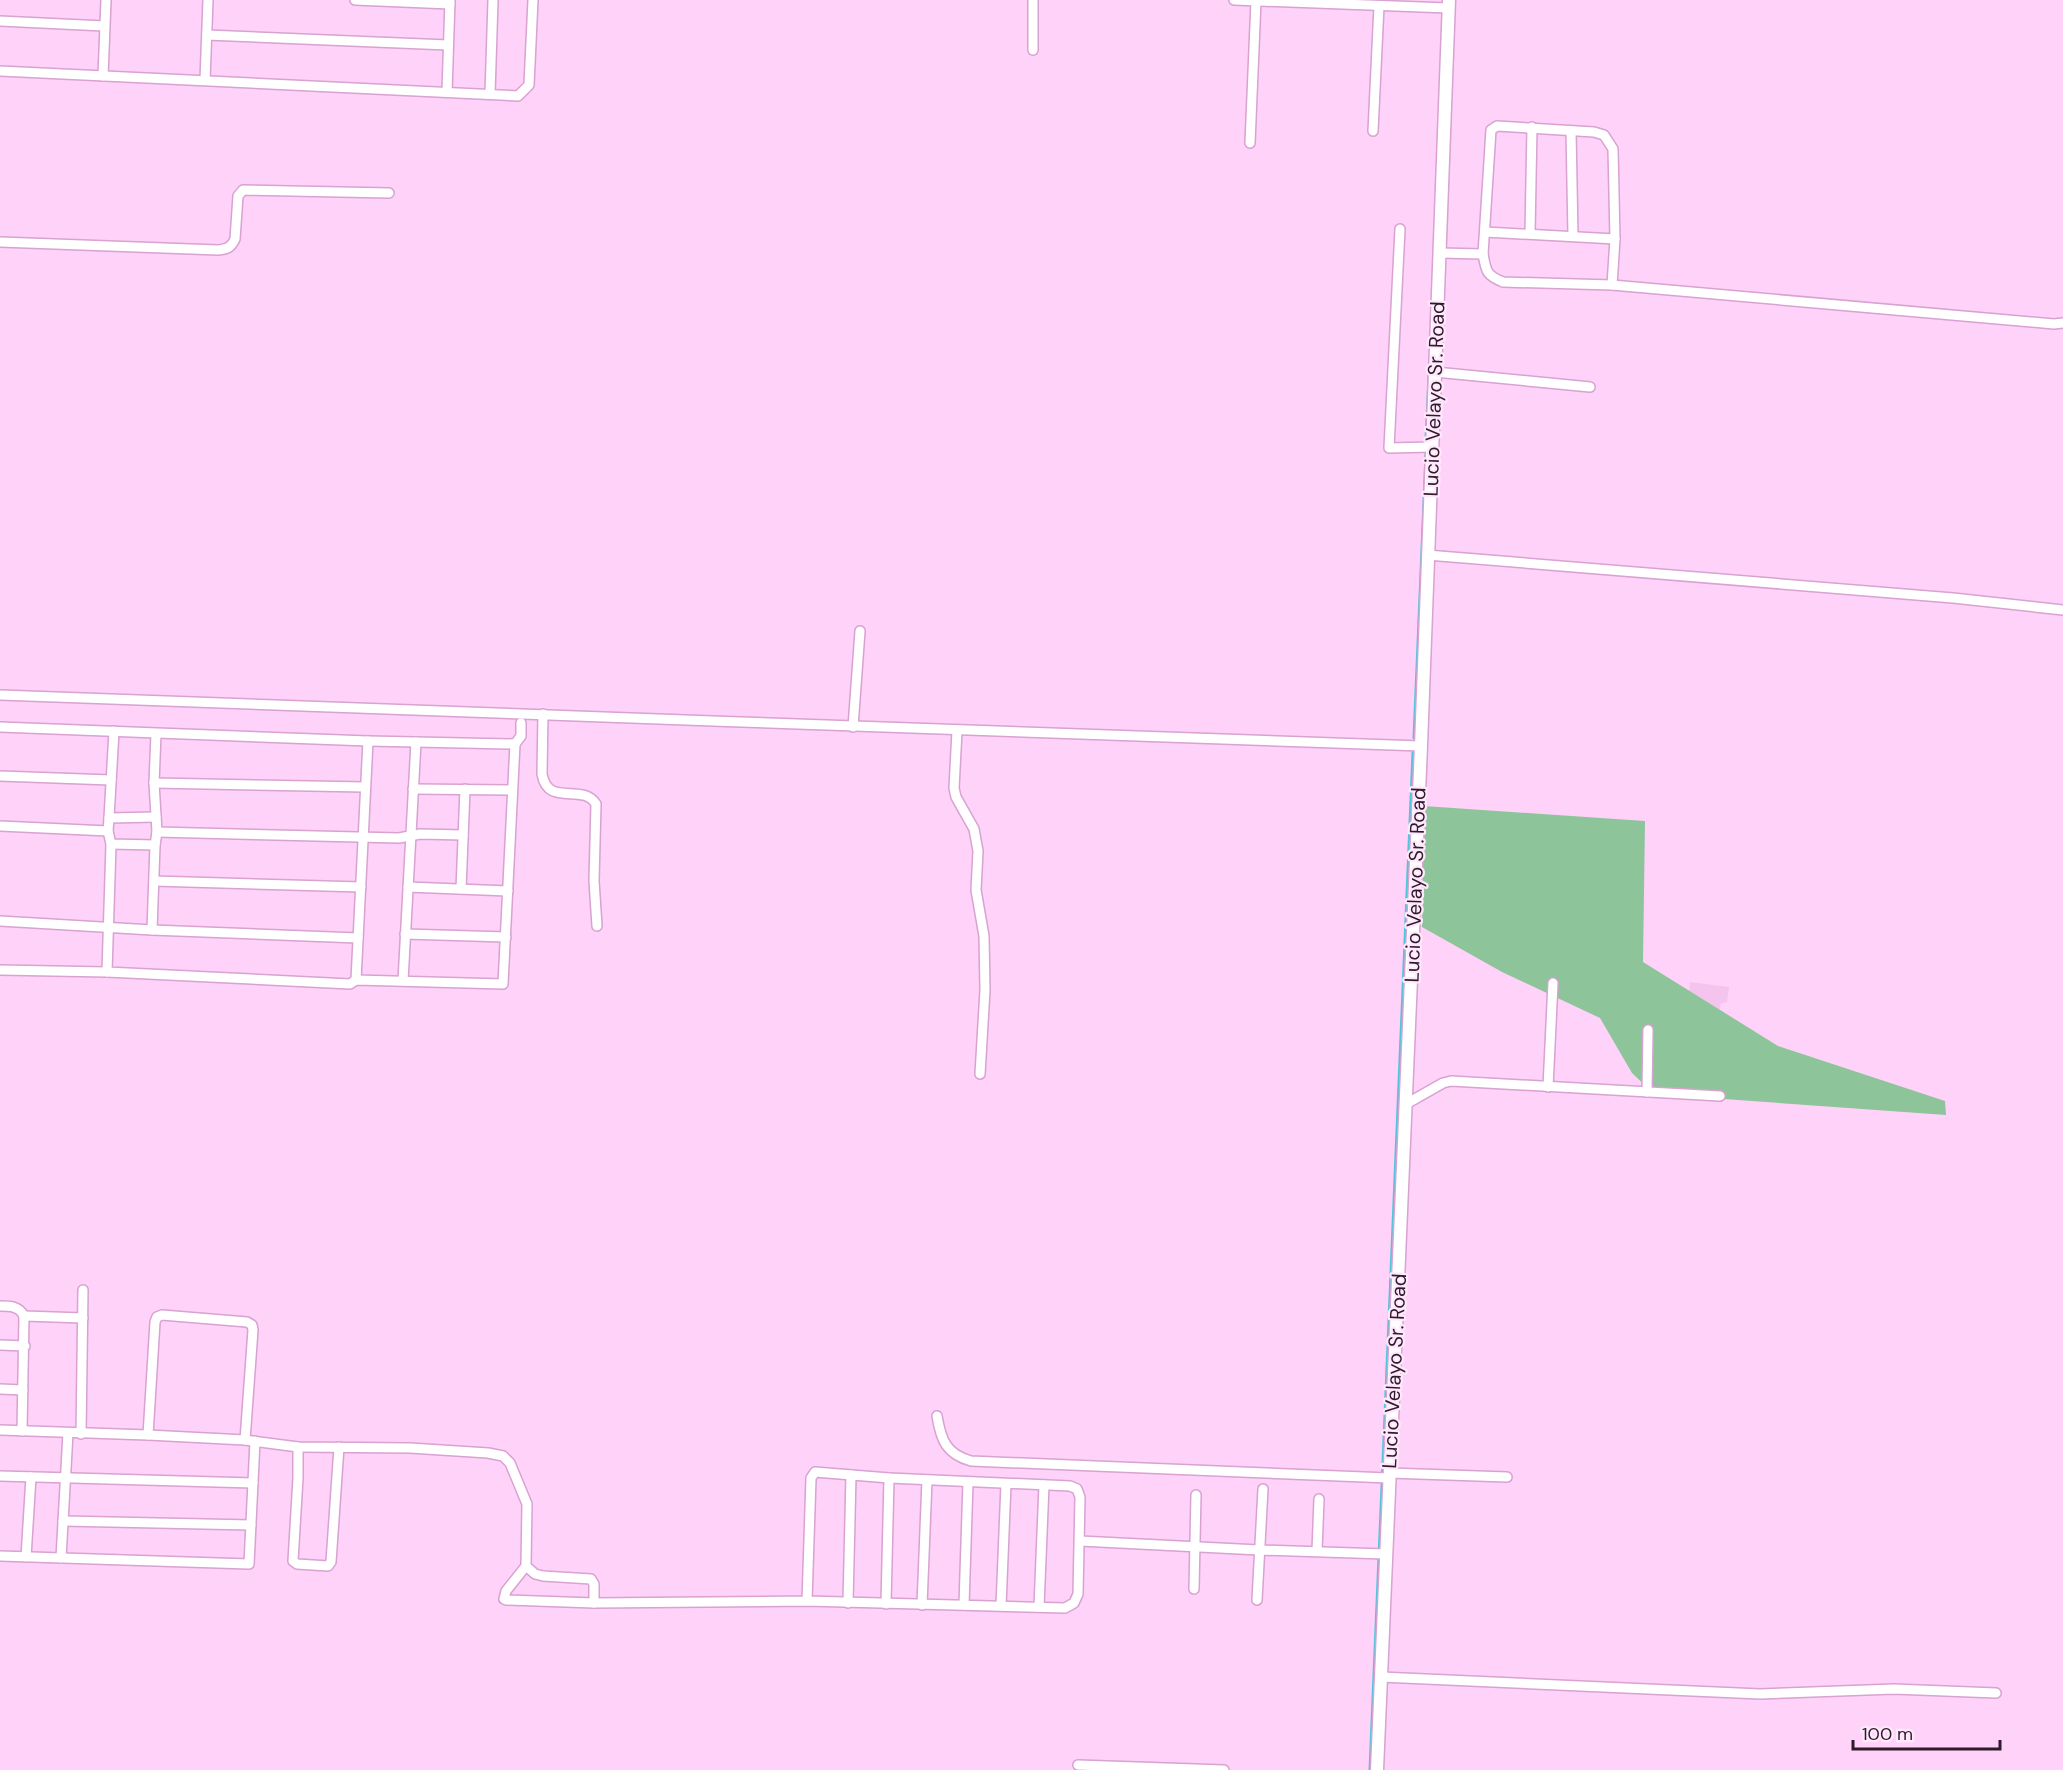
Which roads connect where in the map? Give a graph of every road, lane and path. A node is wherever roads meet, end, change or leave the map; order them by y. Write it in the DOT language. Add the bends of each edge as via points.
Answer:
graph roads {
  1 [pos="106,0"];
  2 [pos="208,0"];
  3 [pos="355,0"];
  4 [pos="493,0"];
  5 [pos="533,0"];
  6 [pos="1034,0"];
  7 [pos="1234,0"];
  8 [pos="1256,1"];
  9 [pos="450,2"];
  10 [pos="1449,4"];
  11 [pos="1379,6"];
  12 [pos="0,21"];
  13 [pos="104,26"];
  14 [pos="207,35"];
  15 [pos="448,45"];
  16 [pos="1033,50"];
  17 [pos="0,71"];
  18 [pos="103,76"];
  19 [pos="205,80"];
  20 [pos="447,92"];
  21 [pos="490,94"];
  22 [pos="1532,127"];
  23 [pos="1571,130"];
  24 [pos="1373,131"];
  25 [pos="1250,143"];
  26 [pos="389,193"];
  27 [pos="1400,229"];
  28 [pos="1485,232"];
  29 [pos="1530,233"];
  30 [pos="1573,236"];
  31 [pos="1615,239"];
  32 [pos="0,242"];
  33 [pos="1440,253"];
  34 [pos="1483,254"];
  35 [pos="1612,285"];
  36 [pos="2063,323"];
  37 [pos="1435,372"];
  38 [pos="1590,387"];
  39 [pos="1432,447"];
  40 [pos="1427,555"];
  41 [pos="2063,610"];
  42 [pos="860,631"];
  43 [pos="0,695"];
  44 [pos="543,714"];
  45 [pos="521,723"];
  46 [pos="0,727"];
  47 [pos="853,727"];
  48 [pos="114,731"];
  49 [pos="957,731"];
  50 [pos="156,734"];
  51 [pos="368,741"];
  52 [pos="416,742"];
  53 [pos="514,744"];
  54 [pos="1421,746"];
  55 [pos="0,776"];
  56 [pos="111,780"];
  57 [pos="154,783"];
  58 [pos="365,787"];
  59 [pos="413,789"];
  60 [pos="465,789"];
  61 [pos="512,790"];
  62 [pos="156,817"];
  63 [pos="109,818"];
  64 [pos="0,826"];
  65 [pos="108,831"];
  66 [pos="157,832"];
  67 [pos="463,835"];
  68 [pos="411,836"];
  69 [pos="363,837"];
  70 [pos="111,844"];
  71 [pos="155,845"];
  72 [pos="154,881"];
  73 [pos="361,887"];
  74 [pos="408,887"];
  75 [pos="461,889"];
  76 [pos="508,891"];
  77 [pos="0,921"];
  78 [pos="108,926"];
  79 [pos="597,926"];
  80 [pos="152,930"];
  81 [pos="405,934"];
  82 [pos="506,937"];
  83 [pos="358,938"];
  84 [pos="0,970"];
  85 [pos="107,972"];
  86 [pos="356,980"];
  87 [pos="403,981"];
  88 [pos="1553,983"];
  89 [pos="1647,1030"];
  90 [pos="980,1074"];
  91 [pos="1548,1087"];
  92 [pos="1647,1092"];
  93 [pos="1720,1096"];
  94 [pos="1406,1104"];
  95 [pos="83,1290"];
  96 [pos="0,1306"];
  97 [pos="24,1316"];
  98 [pos="82,1318"];
  99 [pos="0,1346"];
  100 [pos="25,1346"];
  101 [pos="0,1389"];
  102 [pos="23,1390"];
  103 [pos="937,1416"];
  104 [pos="0,1430"];
  105 [pos="22,1431"];
  106 [pos="68,1433"];
  107 [pos="81,1434"];
  108 [pos="148,1435"];
  109 [pos="245,1440"];
  110 [pos="255,1441"];
  111 [pos="298,1447"];
  112 [pos="339,1447"];
  113 [pos="851,1475"];
  114 [pos="0,1476"];
  115 [pos="1386,1476"];
  116 [pos="31,1477"];
  117 [pos="67,1477"];
  118 [pos="1507,1477"];
  119 [pos="889,1478"];
  120 [pos="927,1480"];
  121 [pos="968,1482"];
  122 [pos="253,1483"];
  123 [pos="1006,1484"];
  124 [pos="1044,1485"];
  125 [pos="1263,1489"];
  126 [pos="1196,1495"];
  127 [pos="1318,1499"];
  128 [pos="63,1521"];
  129 [pos="251,1525"];
  130 [pos="1080,1540"];
  131 [pos="1195,1546"];
  132 [pos="1259,1550"];
  133 [pos="1317,1551"];
  134 [pos="1382,1554"];
  135 [pos="0,1556"];
  136 [pos="26,1557"];
  137 [pos="61,1558"];
  138 [pos="526,1566"];
  139 [pos="1194,1589"];
  140 [pos="1257,1600"];
  141 [pos="807,1601"];
  142 [pos="594,1603"];
  143 [pos="848,1603"];
  144 [pos="886,1604"];
  145 [pos="922,1605"];
  146 [pos="963,1605"];
  147 [pos="1001,1606"];
  148 [pos="1039,1607"];
  149 [pos="1381,1677"];
  150 [pos="1996,1693"];
  151 [pos="1078,1765"];
  152 [pos="1224,1770"];
  153 [pos="1377,1770"];
  1 -- 13 [label="street"];
  2 -- 14 [label="street"];
  3 -- 9 [label="street"];
  4 -- 21 [label="street"];
  5 -- 21 [label="street" via="529,85 518,96"];
  6 -- 16 [label="street"];
  7 -- 8 [label="street"];
  8 -- 11 [label="street"];
  8 -- 25 [label="street"];
  9 -- 15 [label="street"];
  10 -- 11 [label="street"];
  10 -- 33 [label="main road, Lucio Velayo Sr. Road"];
  11 -- 24 [label="street"];
  12 -- 13 [label="street"];
  13 -- 18 [label="street"];
  14 -- 15 [label="street"];
  14 -- 19 [label="street"];
  15 -- 20 [label="street"];
  17 -- 18 [label="street"];
  18 -- 19 [label="street"];
  19 -- 20 [label="street"];
  20 -- 21 [label="street"];
  22 -- 23 [label="street"];
  22 -- 28 [label="street" via="1497,126 1491,130"];
  22 -- 29 [label="street"];
  23 -- 30 [label="street"];
  23 -- 31 [label="street" via="1604,135 1613,149"];
  26 -- 32 [label="street" via="243,190 238,196 235,239 228,249"];
  27 -- 39 [label="street" via="1389,448"];
  28 -- 29 [label="street"];
  28 -- 34 [label="street"];
  29 -- 30 [label="street"];
  30 -- 31 [label="street"];
  31 -- 35 [label="street"];
  33 -- 34 [label="street"];
  33 -- 37 [label="main road, Lucio Velayo Sr. Road"];
  34 -- 35 [label="street" via="1486,270 1503,282"];
  35 -- 36 [label="street"];
  37 -- 38 [label="street"];
  37 -- 39 [label="main road, Lucio Velayo Sr. Road"];
  39 -- 40 [label="main road, Lucio Velayo Sr. Road"];
  40 -- 41 [label="street"];
  40 -- 54 [label="main road, Lucio Velayo Sr. Road"];
  42 -- 47 [label="street"];
  43 -- 44 [label="street"];
  44 -- 47 [label="street"];
  44 -- 79 [label="street" via="543,783 555,792 586,796 596,804"];
  45 -- 53 [label="street" via="520,736"];
  46 -- 48 [label="street"];
  47 -- 49 [label="street"];
  48 -- 50 [label="street"];
  48 -- 56 [label="street"];
  49 -- 54 [label="street"];
  49 -- 90 [label="street" via="954,788 974,829 978,851 976,890 984,936"];
  50 -- 51 [label="street"];
  50 -- 57 [label="street"];
  51 -- 52 [label="street"];
  51 -- 58 [label="street"];
  52 -- 53 [label="street"];
  52 -- 59 [label="street"];
  53 -- 61 [label="street"];
  54 -- 94 [label="main road, Lucio Velayo Sr. Road"];
  55 -- 56 [label="street"];
  56 -- 63 [label="street"];
  57 -- 58 [label="street"];
  57 -- 62 [label="street"];
  58 -- 69 [label="street"];
  59 -- 60 [label="street"];
  59 -- 68 [label="street"];
  60 -- 61 [label="street"];
  60 -- 67 [label="street"];
  61 -- 76 [label="street"];
  62 -- 63 [label="street"];
  62 -- 66 [label="street"];
  63 -- 65 [label="street"];
  64 -- 65 [label="street"];
  65 -- 70 [label="street"];
  66 -- 69 [label="street"];
  66 -- 71 [label="street"];
  67 -- 68 [label="street"];
  67 -- 75 [label="street"];
  68 -- 69 [label="street"];
  68 -- 74 [label="street"];
  69 -- 73 [label="street"];
  70 -- 71 [label="street"];
  70 -- 78 [label="street"];
  71 -- 72 [label="street"];
  72 -- 73 [label="street"];
  72 -- 80 [label="street"];
  73 -- 83 [label="street"];
  74 -- 75 [label="street"];
  74 -- 81 [label="street"];
  75 -- 76 [label="street"];
  76 -- 82 [label="street"];
  77 -- 78 [label="street"];
  78 -- 80 [label="street"];
  78 -- 85 [label="street"];
  80 -- 83 [label="street"];
  81 -- 82 [label="street"];
  81 -- 87 [label="street"];
  82 -- 87 [label="street" via="504,984"];
  83 -- 86 [label="street"];
  84 -- 85 [label="street"];
  85 -- 86 [label="street" via="350,984"];
  86 -- 87 [label="street"];
  88 -- 91 [label="street"];
  89 -- 92 [label="street"];
  91 -- 92 [label="street"];
  91 -- 94 [label="street" via="1451,1081"];
  92 -- 93 [label="street"];
  94 -- 115 [label="main road, Lucio Velayo Sr. Road"];
  95 -- 98 [label="street"];
  96 -- 97 [label="street" via="16,1308"];
  97 -- 98 [label="street"];
  97 -- 100 [label="street"];
  98 -- 107 [label="street"];
  99 -- 100 [label="street"];
  100 -- 102 [label="street"];
  101 -- 102 [label="street"];
  102 -- 105 [label="street"];
  103 -- 115 [label="street" via="943,1442 971,1461"];
  104 -- 105 [label="street"];
  105 -- 106 [label="street"];
  106 -- 107 [label="street"];
  106 -- 117 [label="street"];
  107 -- 108 [label="street"];
  108 -- 109 [label="street"];
  108 -- 109 [label="street" via="155,1322 162,1315 252,1325"];
  109 -- 110 [label="street"];
  110 -- 111 [label="street"];
  110 -- 122 [label="street"];
  111 -- 112 [label="street"];
  111 -- 112 [label="street" via="293,1561 328,1566"];
  112 -- 138 [label="street" via="504,1456 526,1504"];
  113 -- 119 [label="street"];
  113 -- 141 [label="street" via="818,1471 811,1478"];
  113 -- 143 [label="street"];
  114 -- 116 [label="street"];
  115 -- 118 [label="street"];
  115 -- 134 [label="main road, Lucio Velayo Sr. Road"];
  116 -- 117 [label="street"];
  116 -- 136 [label="street"];
  117 -- 122 [label="street"];
  117 -- 128 [label="street"];
  119 -- 120 [label="street"];
  119 -- 144 [label="street"];
  120 -- 121 [label="street"];
  120 -- 145 [label="street"];
  121 -- 123 [label="street"];
  121 -- 146 [label="street"];
  122 -- 129 [label="street"];
  123 -- 124 [label="street"];
  123 -- 147 [label="street"];
  124 -- 130 [label="street" via="1077,1490"];
  124 -- 148 [label="street"];
  125 -- 132 [label="street"];
  126 -- 131 [label="street"];
  127 -- 133 [label="street"];
  128 -- 129 [label="street"];
  128 -- 137 [label="street"];
  129 -- 137 [label="street" via="249,1563"];
  130 -- 131 [label="street"];
  130 -- 148 [label="street" via="1077,1599 1065,1608"];
  131 -- 132 [label="street"];
  131 -- 139 [label="street"];
  132 -- 133 [label="street"];
  132 -- 140 [label="street"];
  133 -- 134 [label="street"];
  134 -- 149 [label="main road, Lucio Velayo Sr. Road"];
  135 -- 136 [label="street"];
  136 -- 137 [label="street"];
  138 -- 142 [label="street" via="543,1576 591,1579"];
  138 -- 142 [label="street" via="504,1599"];
  141 -- 142 [label="street"];
  141 -- 143 [label="street"];
  143 -- 144 [label="street"];
  144 -- 145 [label="street"];
  145 -- 146 [label="street"];
  146 -- 147 [label="street"];
  147 -- 148 [label="street"];
  149 -- 150 [label="street" via="1760,1694 1894,1689"];
  149 -- 153 [label="main road, Lucio Velayo Sr. Road"];
  151 -- 152 [label="street"];
}
